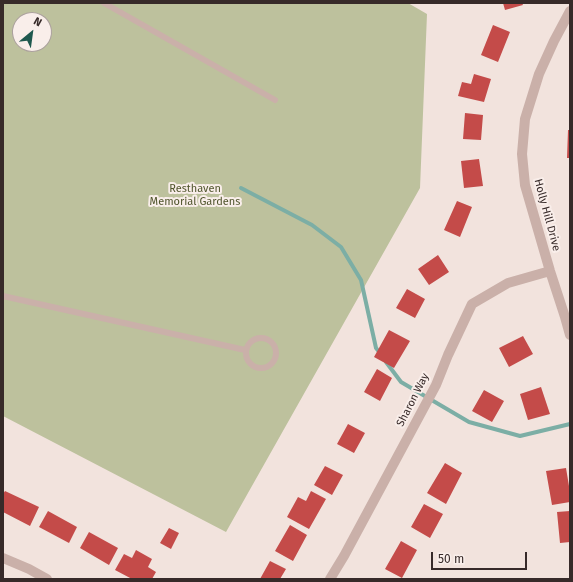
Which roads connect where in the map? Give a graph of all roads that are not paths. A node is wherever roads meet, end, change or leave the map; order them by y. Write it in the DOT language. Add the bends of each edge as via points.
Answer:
graph roads {
  1 [pos="104,3"];
  2 [pos="570,11"];
  3 [pos="275,100"];
  4 [pos="550,271"];
  5 [pos="3,296"];
  6 [pos="570,335"];
  7 [pos="245,350"];
  8 [pos="3,558"];
  9 [pos="47,579"];
  10 [pos="330,579"];
  1 -- 3 [label="lane"];
  2 -- 4 [label="street, Holly Hill Drive" via="539,74 525,119 522,154 525,185"];
  4 -- 6 [label="street, Holly Hill Drive"];
  4 -- 10 [label="street, Sharon Way" via="508,283 472,304 436,385"];
  5 -- 7 [label="lane"];
  7 -- 7 [label="lane" via="250,342 259,337 268,339 275,346 276,356 270,365 260,368 250,364"];
  8 -- 9 [label="street"];
}
